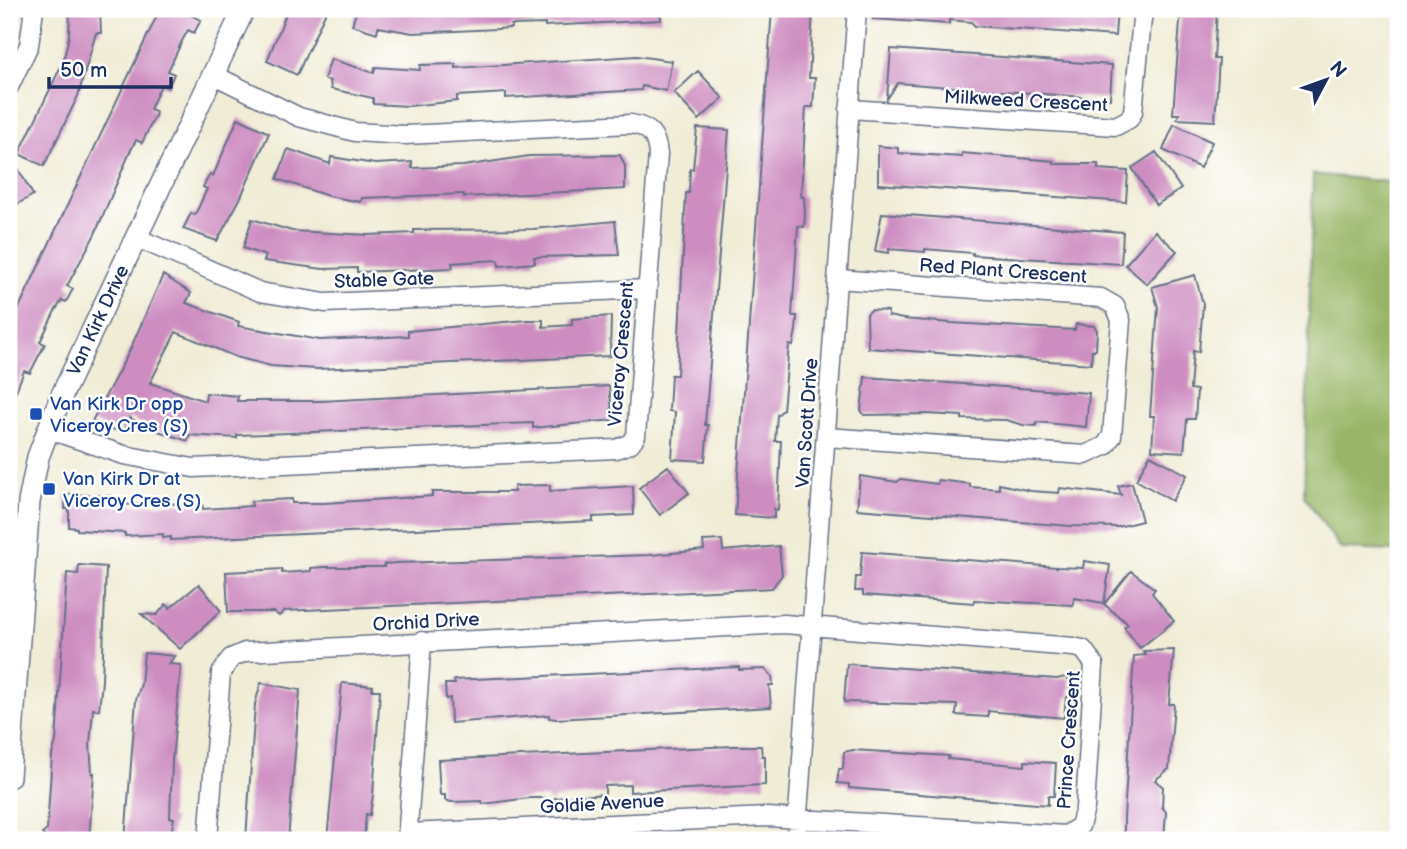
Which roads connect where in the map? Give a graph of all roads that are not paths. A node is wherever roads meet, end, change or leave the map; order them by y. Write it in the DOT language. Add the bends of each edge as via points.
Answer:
graph roads {
  1 [pos="34,9"];
  2 [pos="244,9"];
  3 [pos="857,9"];
  4 [pos="1143,9"];
  5 [pos="214,75"];
  6 [pos="9,88"];
  7 [pos="849,108"];
  8 [pos="135,237"];
  9 [pos="837,279"];
  10 [pos="647,289"];
  11 [pos="47,429"];
  12 [pos="826,436"];
  13 [pos="811,626"];
  14 [pos="422,641"];
  15 [pos="14,648"];
  16 [pos="9,777"];
  17 [pos="798,817"];
  18 [pos="407,837"];
  19 [pos="208,840"];
  20 [pos="796,840"];
  1 -- 6 [label="street" via="29,46"];
  2 -- 5 [label="street, Van Kirk Drive"];
  3 -- 7 [label="street, Van Scott Drive"];
  4 -- 7 [label="street, Milkweed Crescent" via="1133,112 1116,126"];
  5 -- 8 [label="street, Van Kirk Drive"];
  5 -- 10 [label="street, Viceroy Crescent" via="299,117 355,132 405,135 643,126 653,134 658,154"];
  7 -- 9 [label="street, Van Scott Drive"];
  8 -- 10 [label="street, Stable Gate" via="252,289 312,301"];
  8 -- 11 [label="street, Van Kirk Drive"];
  9 -- 12 [label="street, Van Scott Drive"];
  9 -- 12 [label="street, Red Plant Crescent" via="1101,298 1115,306 1121,320 1112,436 1105,446 1085,455"];
  10 -- 11 [label="street, Viceroy Crescent" via="636,436 616,449 193,468 124,455"];
  11 -- 15 [label="street, Van Kirk Drive" via="29,502"];
  12 -- 13 [label="street, Van Scott Drive"];
  13 -- 14 [label="street, Orchid Drive"];
  13 -- 17 [label="street, Van Scott Drive"];
  13 -- 17 [label="street, Prince Crescent" via="1073,646 1090,656 1096,675 1083,821 1072,833"];
  14 -- 18 [label="street"];
  14 -- 19 [label="street, Orchid Drive" via="245,652 231,658 220,673"];
  15 -- 16 [label="street, Van Kirk Drive"];
  17 -- 18 [label="street, Goldie Avenue"];
  17 -- 20 [label="street, Van Scott Drive"];
}
